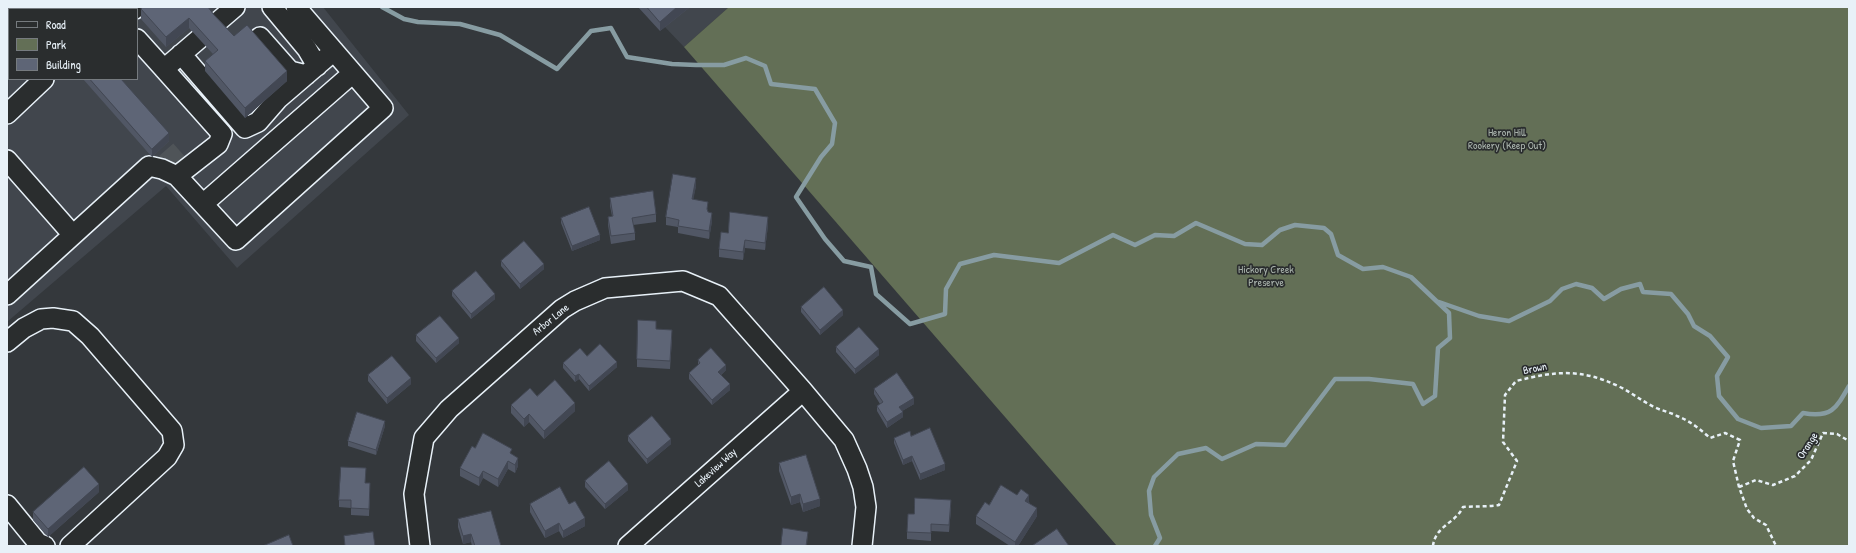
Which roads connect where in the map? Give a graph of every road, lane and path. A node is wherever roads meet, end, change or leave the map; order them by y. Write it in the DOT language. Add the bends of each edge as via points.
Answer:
graph roads {
  1 [pos="272,7"];
  2 [pos="296,7"];
  3 [pos="260,37"];
  4 [pos="138,40"];
  5 [pos="334,51"];
  6 [pos="164,69"];
  7 [pos="311,71"];
  8 [pos="353,73"];
  9 [pos="43,80"];
  10 [pos="7,114"];
  11 [pos="7,160"];
  12 [pos="177,176"];
  13 [pos="203,204"];
  14 [pos="73,235"];
  15 [pos="7,295"];
  16 [pos="7,342"];
  17 [pos="803,391"];
  18 [pos="1849,441"];
  19 [pos="1738,487"];
  20 [pos="7,505"];
  21 [pos="45,546"];
  22 [pos="70,546"];
  23 [pos="420,546"];
  24 [pos="628,546"];
  25 [pos="862,546"];
  26 [pos="1433,546"];
  27 [pos="1776,546"];
  1 -- 7 [label="street" via="307,49"];
  2 -- 5 [label="street"];
  3 -- 7 [label="street" via="290,71"];
  4 -- 6 [label="street"];
  5 -- 7 [label="street"];
  5 -- 8 [label="street"];
  6 -- 7 [label="street" via="188,43 245,128 258,122 278,99"];
  6 -- 12 [label="street" via="222,134 218,144"];
  8 -- 13 [label="street"];
  8 -- 13 [label="street" via="383,108 236,240"];
  9 -- 10 [label="street"];
  11 -- 14 [label="street"];
  12 -- 13 [label="street"];
  12 -- 14 [label="street" via="149,166"];
  14 -- 15 [label="street"];
  16 -- 22 [label="street" via="24,328 42,319 73,321 90,336 172,431 174,445 167,457"];
  17 -- 23 [label="street, Arbor Lane" via="719,296 683,281 605,288 562,309 449,408 424,438 414,494"];
  17 -- 24 [label="street, Lakeview Way"];
  17 -- 25 [label="street, Arbor Lane" via="840,434 857,469 866,507"];
  18 -- 19 [label="path, Orange" via="1837,434 1823,433 1811,460 1795,476 1773,484 1756,480"];
  19 -- 26 [label="path, Brown" via="1733,461 1740,440 1725,433 1710,438 1678,416 1654,407 1601,379 1572,372 1547,374 1516,381 1505,395 1503,442 1517,461 1500,505 1463,506 1459,515 1449,521 1434,537"];
  19 -- 27 [label="path" via="1747,509 1754,518 1766,525"];
  20 -- 21 [label="street" via="38,543"];
}
